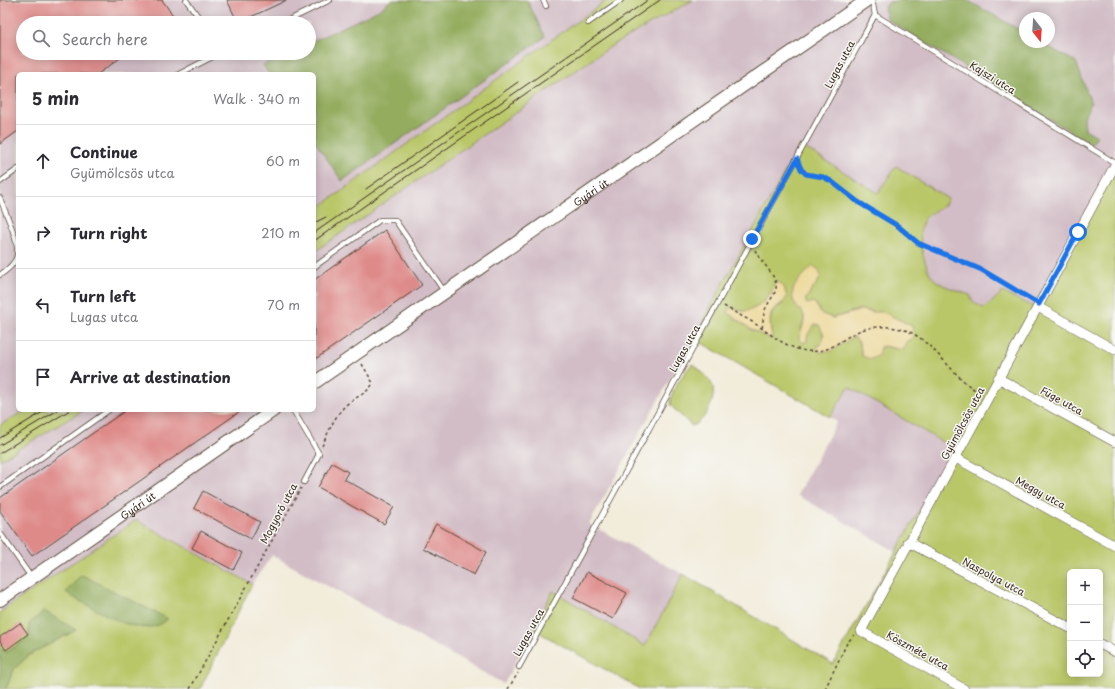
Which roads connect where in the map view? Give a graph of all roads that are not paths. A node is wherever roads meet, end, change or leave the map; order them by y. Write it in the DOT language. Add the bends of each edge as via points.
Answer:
graph roads {
  1 [pos="186,0"];
  2 [pos="330,0"];
  3 [pos="544,0"];
  4 [pos="621,0"];
  5 [pos="867,0"];
  6 [pos="872,0"];
  7 [pos="546,6"];
  8 [pos="875,15"];
  9 [pos="198,16"];
  10 [pos="297,16"];
  11 [pos="588,23"];
  12 [pos="206,60"];
  13 [pos="183,72"];
  14 [pos="1115,164"];
  15 [pos="16,171"];
  16 [pos="0,182"];
  17 [pos="0,198"];
  18 [pos="16,242"];
  19 [pos="16,258"];
  20 [pos="316,266"];
  21 [pos="0,275"];
  22 [pos="444,292"];
  23 [pos="1039,306"];
  24 [pos="1115,350"];
  25 [pos="998,378"];
  26 [pos="316,381"];
  27 [pos="107,412"];
  28 [pos="271,412"];
  29 [pos="294,412"];
  30 [pos="1115,442"];
  31 [pos="956,458"];
  32 [pos="304,482"];
  33 [pos="0,487"];
  34 [pos="0,533"];
  35 [pos="908,542"];
  36 [pos="1115,546"];
  37 [pos="32,578"];
  38 [pos="0,600"];
  39 [pos="1067,626"];
  40 [pos="861,631"];
  41 [pos="1103,646"];
  42 [pos="1115,652"];
  43 [pos="519,667"];
  44 [pos="964,689"];
  1 -- 9 [label="lane"];
  2 -- 10 [label="lane"];
  3 -- 7 [label="lane"];
  4 -- 11 [label="lane"];
  5 -- 22 [label="street, Gyári út"];
  6 -- 8 [label="lane"];
  8 -- 14 [label="lane, Kajszi utca"];
  8 -- 43 [label="lane, Lugas utca"];
  12 -- 13 [label="lane"];
  14 -- 23 [label="street, Gyümölcsös utca"];
  15 -- 16 [label="lane"];
  17 -- 18 [label="lane"];
  19 -- 21 [label="lane" via="10,268"];
  20 -- 22 [label="lane" via="380,220 395,220"];
  22 -- 26 [label="street, Gyári út"];
  23 -- 24 [label="street"];
  23 -- 25 [label="street, Gyümölcsös utca"];
  25 -- 30 [label="street, Füge utca"];
  25 -- 31 [label="street, Gyümölcsös utca"];
  27 -- 33 [label="lane"];
  28 -- 37 [label="street, Gyári út"];
  29 -- 32 [label="lane, Mogyoró utca" via="319,454"];
  31 -- 35 [label="street, Gyümölcsös utca"];
  31 -- 36 [label="street, Meggy utca"];
  34 -- 37 [label="lane"];
  35 -- 39 [label="street, Naspolya utca"];
  35 -- 40 [label="street, Gyümölcsös utca"];
  37 -- 38 [label="street, Gyári út"];
  40 -- 44 [label="street, Köszméte utca"];
  41 -- 42 [label="street"];
}
